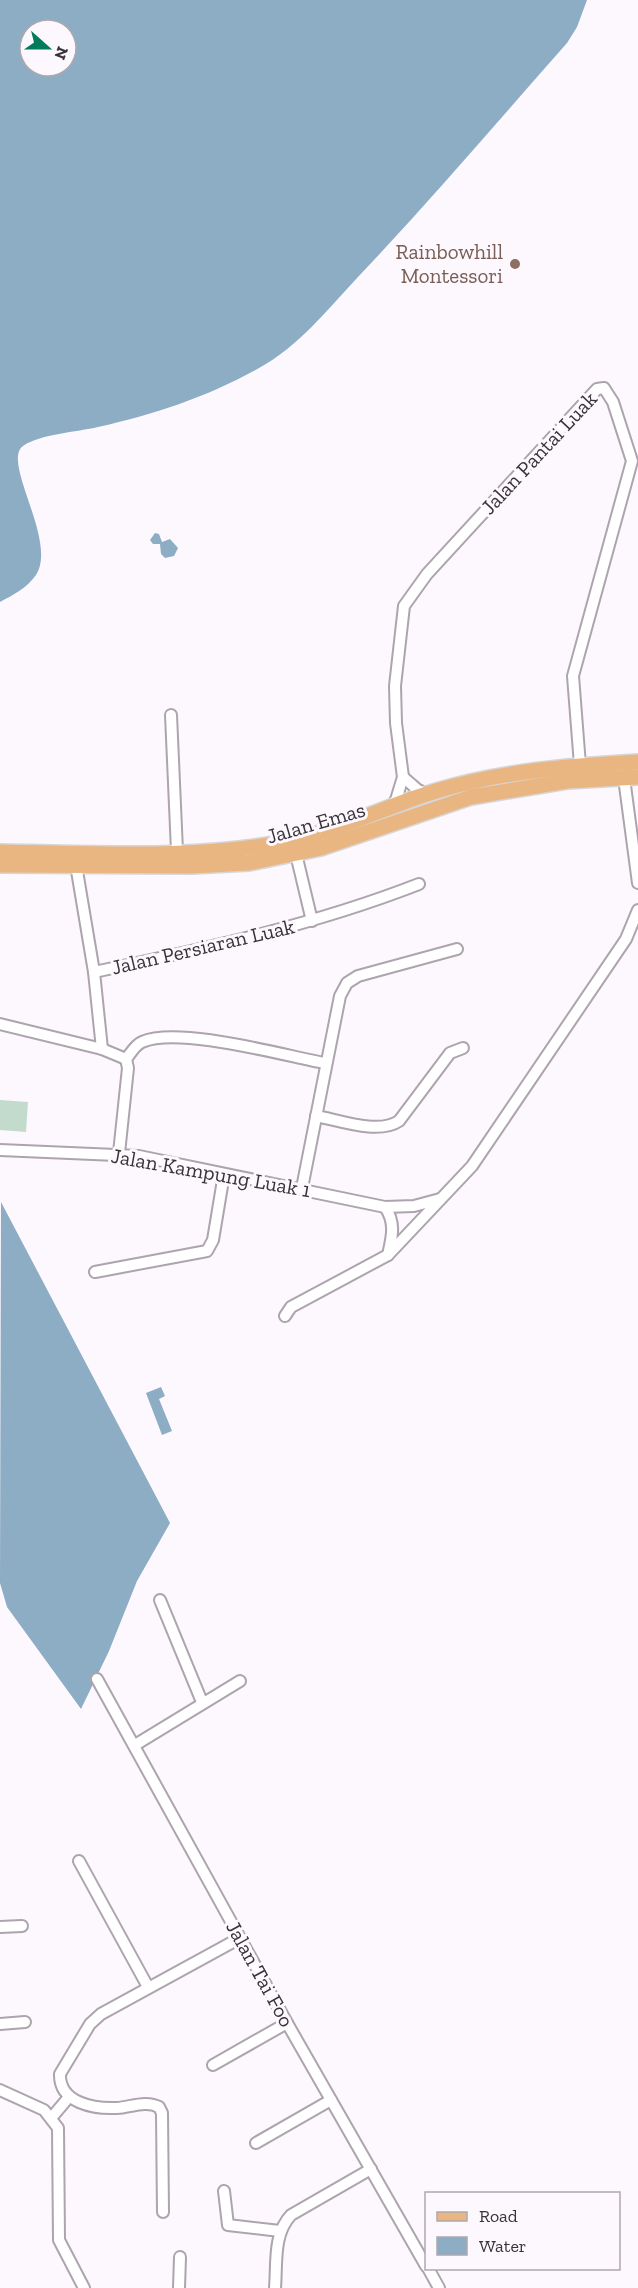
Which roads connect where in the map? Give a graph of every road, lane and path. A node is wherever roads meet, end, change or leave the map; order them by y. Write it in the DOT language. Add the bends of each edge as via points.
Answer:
graph roads {
  1 [pos="171,715"];
  2 [pos="638,762"];
  3 [pos="580,765"];
  4 [pos="403,777"];
  5 [pos="631,778"];
  6 [pos="427,795"];
  7 [pos="389,808"];
  8 [pos="177,851"];
  9 [pos="0,852"];
  10 [pos="296,854"];
  11 [pos="0,865"];
  12 [pos="76,865"];
  13 [pos="638,882"];
  14 [pos="419,884"];
  15 [pos="638,910"];
  16 [pos="312,921"];
  17 [pos="458,949"];
  18 [pos="94,972"];
  19 [pos="0,1024"];
  20 [pos="463,1048"];
  21 [pos="102,1049"];
  22 [pos="126,1059"];
  23 [pos="324,1063"];
  24 [pos="316,1116"];
  25 [pos="0,1150"];
  26 [pos="119,1153"];
  27 [pos="224,1174"];
  28 [pos="302,1188"];
  29 [pos="441,1199"];
  30 [pos="385,1207"];
  31 [pos="388,1255"];
  32 [pos="95,1272"];
  33 [pos="285,1316"];
  34 [pos="160,1600"];
  35 [pos="97,1679"];
  36 [pos="240,1681"];
  37 [pos="202,1702"];
  38 [pos="135,1744"];
  39 [pos="79,1861"];
  40 [pos="22,1926"];
  41 [pos="0,1928"];
  42 [pos="240,1938"];
  43 [pos="148,1987"];
  44 [pos="26,2022"];
  45 [pos="287,2023"];
  46 [pos="0,2024"];
  47 [pos="213,2065"];
  48 [pos="0,2090"];
  49 [pos="69,2097"];
  50 [pos="331,2100"];
  51 [pos="52,2117"];
  52 [pos="256,2143"];
  53 [pos="370,2169"];
  54 [pos="224,2191"];
  55 [pos="163,2212"];
  56 [pos="280,2231"];
  57 [pos="180,2257"];
  58 [pos="425,2264"];
  59 [pos="429,2270"];
  60 [pos="84,2288"];
  61 [pos="178,2288"];
  62 [pos="275,2288"];
  63 [pos="439,2288"];
  1 -- 8 [label="street"];
  2 -- 3 [label="main road, Jalan Emas"];
  3 -- 4 [label="street, Jalan Pantai Luak" via="573,676 632,461 613,402 604,388 597,389 461,536 404,606 395,686"];
  3 -- 6 [label="main road, Jalan Emas" via="502,776"];
  4 -- 6 [label="street"];
  4 -- 7 [label="street, Jalan Pantai Luak" via="396,800"];
  5 -- 10 [label="main road, Jalan Emas" via="558,782 471,797"];
  5 -- 13 [label="street"];
  6 -- 7 [label="main road, Jalan Emas"];
  7 -- 8 [label="main road, Jalan Emas" via="292,840 245,849"];
  8 -- 9 [label="main road, Jalan Emas"];
  10 -- 12 [label="main road, Jalan Emas" via="220,865"];
  10 -- 16 [label="street, Jalan Persiaran Luak"];
  11 -- 12 [label="main road, Jalan Emas"];
  12 -- 18 [label="street"];
  14 -- 16 [label="street, Jalan Persiaran Luak"];
  15 -- 29 [label="street" via="626,939 561,1037 472,1166"];
  16 -- 18 [label="street, Jalan Persiaran Luak"];
  17 -- 23 [label="street" via="358,976 347,983 340,996"];
  18 -- 21 [label="street"];
  19 -- 21 [label="street"];
  20 -- 24 [label="street" via="450,1053 391,1126"];
  21 -- 22 [label="street"];
  22 -- 23 [label="street" via="139,1043 157,1037 188,1038"];
  22 -- 26 [label="street"];
  23 -- 24 [label="street"];
  24 -- 28 [label="street"];
  25 -- 26 [label="street, Jalan Kampung Luak 1"];
  26 -- 27 [label="street, Jalan Kampung Luak 1"];
  27 -- 28 [label="street, Jalan Kampung Luak 1"];
  27 -- 32 [label="street" via="215,1230 207,1251"];
  28 -- 30 [label="street, Jalan Kampung Luak 1"];
  29 -- 30 [label="street, Jalan Kampung Luak 1" via="414,1206"];
  29 -- 31 [label="street"];
  30 -- 31 [label="street" via="392,1227"];
  31 -- 33 [label="street" via="291,1307"];
  34 -- 37 [label="street"];
  35 -- 38 [label="street, Jalan Tai Foo"];
  36 -- 37 [label="street"];
  37 -- 38 [label="street"];
  38 -- 42 [label="street, Jalan Tai Foo"];
  39 -- 43 [label="street"];
  40 -- 41 [label="street"];
  42 -- 43 [label="street"];
  42 -- 45 [label="street, Jalan Tai Foo"];
  43 -- 49 [label="street" via="90,2024 60,2074 59,2083"];
  44 -- 46 [label="street"];
  45 -- 47 [label="street"];
  45 -- 50 [label="street, Jalan Tai Foo"];
  48 -- 51 [label="street" via="44,2109"];
  49 -- 51 [label="street"];
  49 -- 55 [label="street" via="99,2107 148,2103 159,2107"];
  50 -- 52 [label="street"];
  50 -- 53 [label="street, Jalan Tai Foo"];
  51 -- 60 [label="street" via="59,2141 59,2240"];
  53 -- 56 [label="street" via="291,2215"];
  53 -- 58 [label="street, Jalan Tai Foo"];
  54 -- 56 [label="street" via="228,2225"];
  56 -- 62 [label="street"];
  57 -- 61 [label="street"];
  59 -- 63 [label="street, Jalan Tai Foo"];
}
